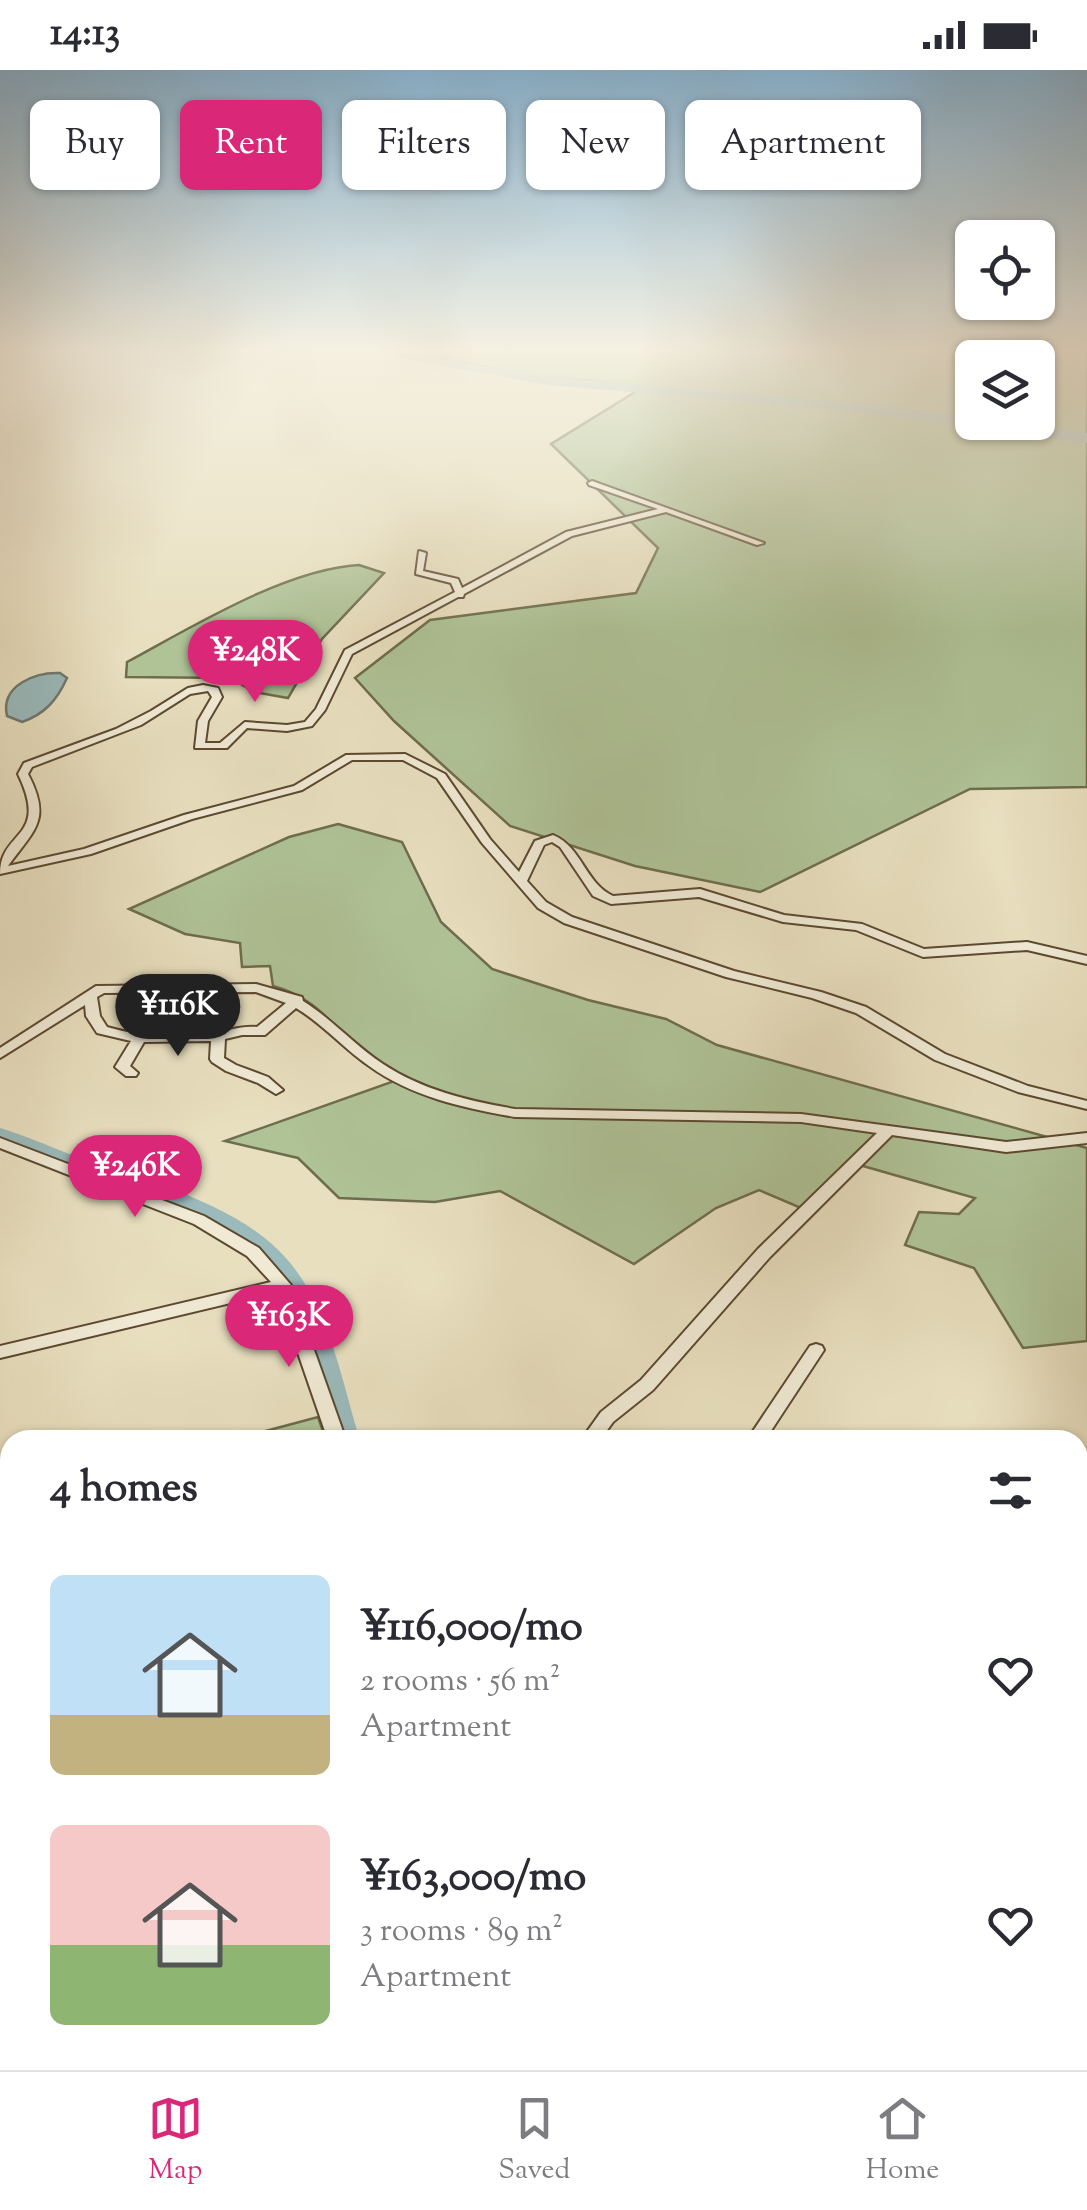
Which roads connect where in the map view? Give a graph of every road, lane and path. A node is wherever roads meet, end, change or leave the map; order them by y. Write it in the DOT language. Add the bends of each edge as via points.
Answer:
graph roads {
  1 [pos="592,484"];
  2 [pos="664,510"];
  3 [pos="760,543"];
  4 [pos="422,553"];
  5 [pos="460,595"];
  6 [pos="0,870"];
  7 [pos="521,881"];
  8 [pos="1087,960"];
  9 [pos="90,996"];
  10 [pos="296,1000"];
  11 [pos="218,1037"];
  12 [pos="140,1038"];
  13 [pos="0,1054"];
  14 [pos="131,1073"];
  15 [pos="276,1090"];
  16 [pos="1087,1105"];
  17 [pos="886,1133"];
  18 [pos="1087,1138"];
  19 [pos="0,1144"];
  20 [pos="283,1284"];
  21 [pos="816,1350"];
  22 [pos="0,1352"];
  23 [pos="334,1430"];
  24 [pos="597,1430"];
  25 [pos="763,1430"];
  1 -- 2 [label="street"];
  2 -- 3 [label="street"];
  2 -- 5 [label="street" via="569,534"];
  4 -- 5 [label="street" via="419,572 455,582"];
  5 -- 6 [label="street" via="348,652 308,724 245,725 224,746 200,746 203,721 217,696 200,688 133,728 28,765 23,774 38,800 35,821"];
  6 -- 7 [label="street" via="86,852 298,788 337,762 364,755 405,758 441,776"];
  7 -- 8 [label="street" via="539,843 553,838 611,900 700,893 783,918 858,927 923,953 1027,946"];
  7 -- 16 [label="street" via="542,905 600,934 861,1010 940,1057"];
  9 -- 10 [label="street" via="118,986 256,988"];
  9 -- 12 [label="street" via="102,1030"];
  9 -- 13 [label="street"];
  10 -- 11 [label="street" via="260,1032 236,1029"];
  10 -- 17 [label="street" via="381,1069 474,1106 515,1113 802,1118"];
  11 -- 12 [label="street"];
  11 -- 15 [label="street" via="217,1059 226,1068"];
  12 -- 14 [label="street" via="122,1067"];
  17 -- 18 [label="street" via="1006,1147"];
  17 -- 24 [label="street" via="764,1253 647,1386"];
  19 -- 20 [label="street" via="214,1228 253,1252"];
  20 -- 22 [label="street"];
  20 -- 23 [label="street"];
  21 -- 25 [label="street"];
}
